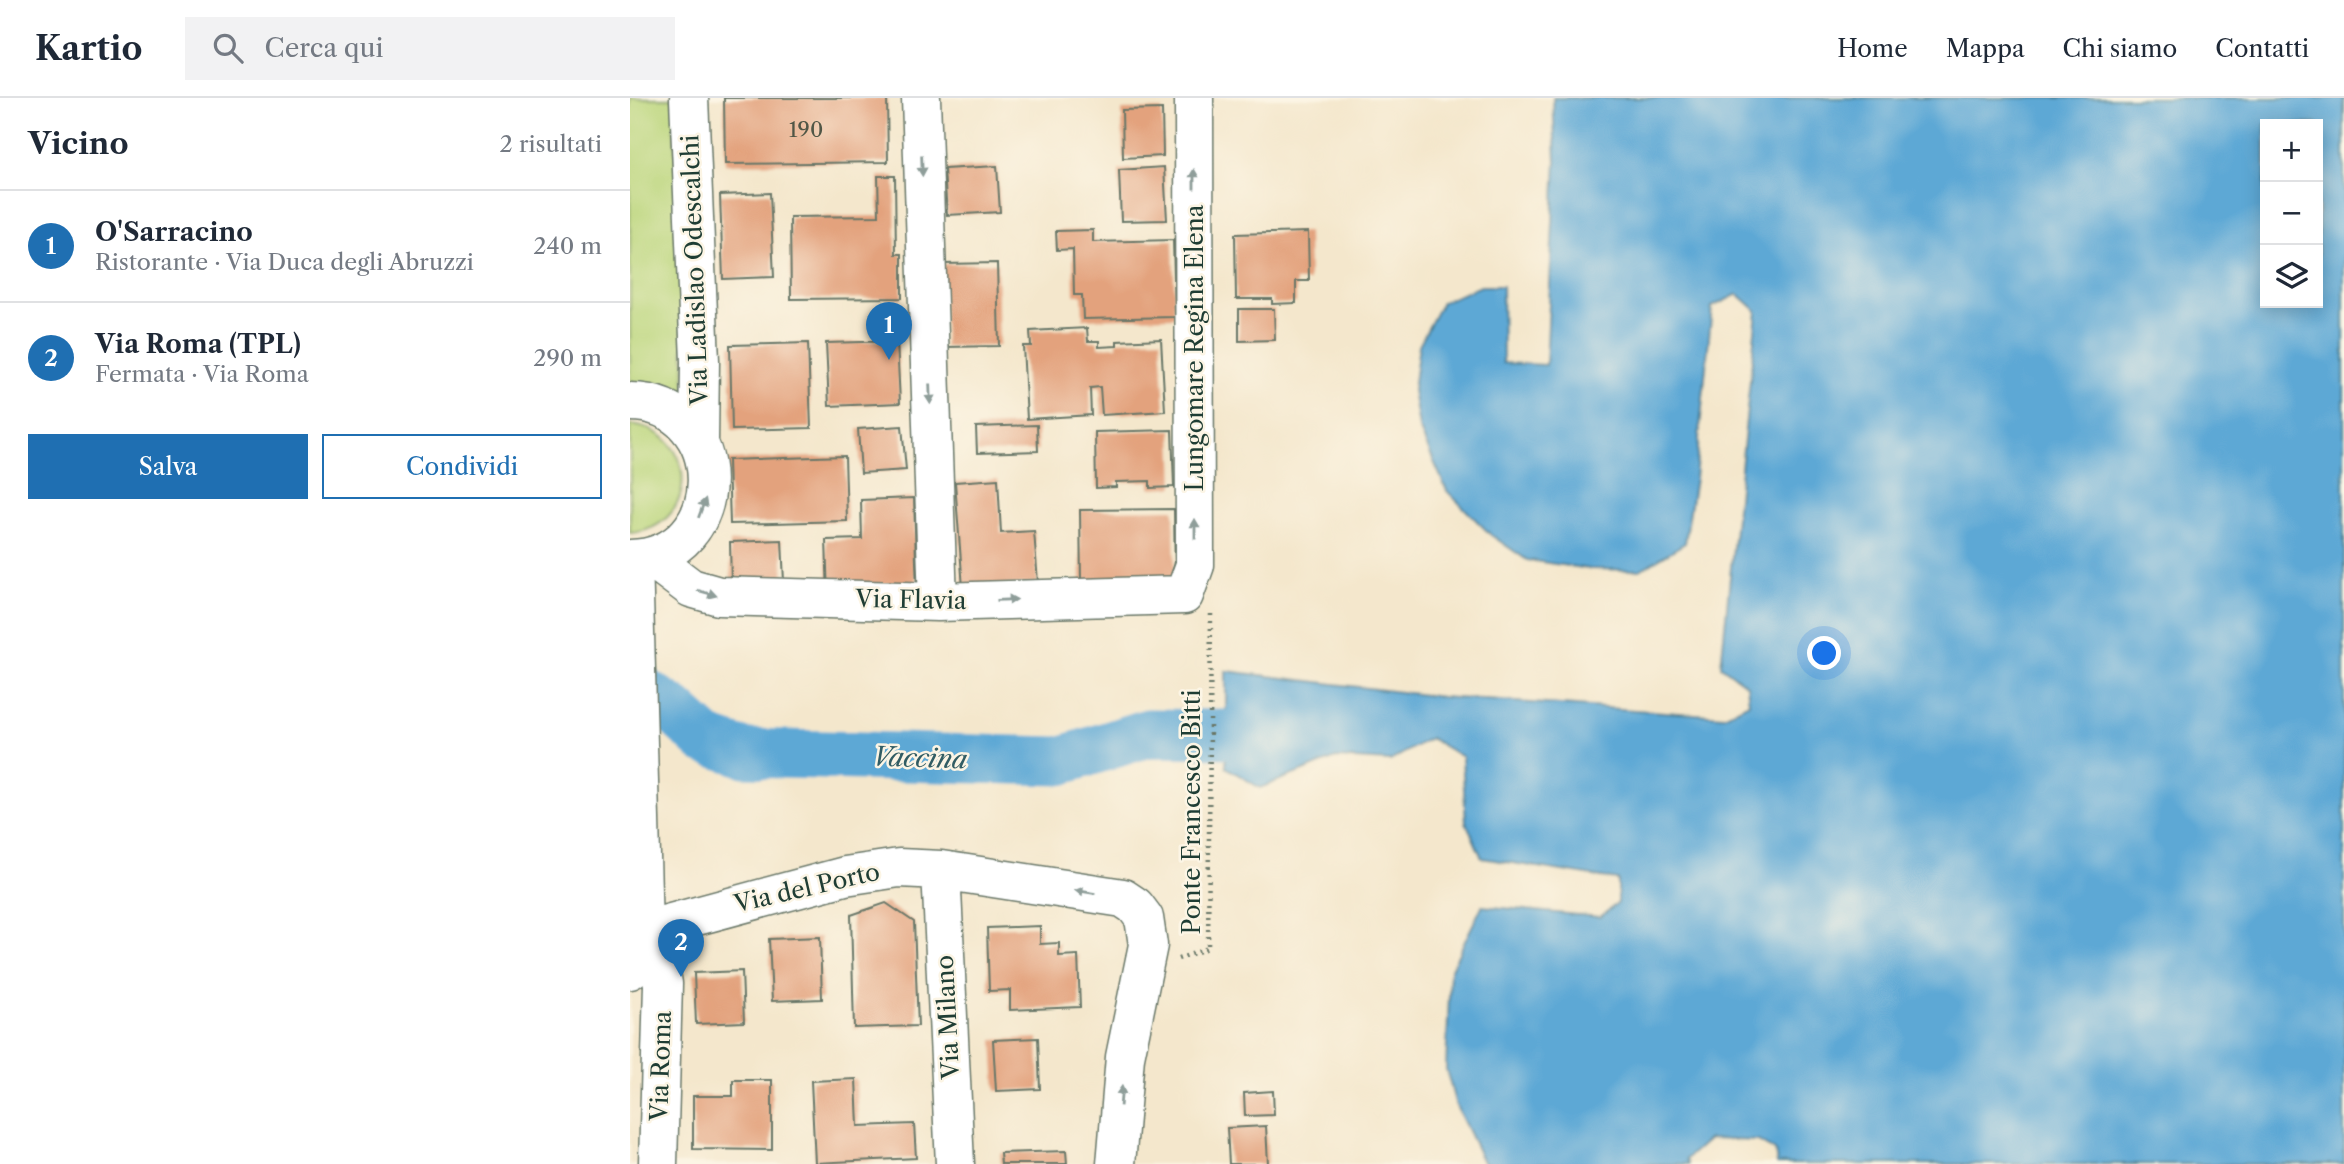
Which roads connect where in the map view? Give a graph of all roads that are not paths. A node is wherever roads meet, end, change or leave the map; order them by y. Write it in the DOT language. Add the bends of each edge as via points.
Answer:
graph roads {
  1 [pos="690,98"];
  2 [pos="921,98"];
  3 [pos="1194,98"];
  4 [pos="630,402"];
  5 [pos="699,443"];
  6 [pos="637,559"];
  7 [pos="1197,601"];
  8 [pos="938,602"];
  9 [pos="941,870"];
  10 [pos="637,932"];
  11 [pos="630,970"];
  12 [pos="658,1164"];
  13 [pos="955,1164"];
  14 [pos="1116,1164"];
  1 -- 5 [label="street, Via Ladislao Odescalchi"];
  2 -- 8 [label="street, one-way"];
  7 -- 3 [label="street, Lungomare Regina Elena, one-way"];
  4 -- 5 [label="street" via="657,406 674,415"];
  6 -- 5 [label="street, one-way" via="681,541 702,513 708,466"];
  6 -- 8 [label="street, Via Flavia, one-way" via="691,588 719,596"];
  6 -- 10 [label="street"];
  8 -- 7 [label="street, Via Flavia, one-way"];
  9 -- 10 [label="street, Via del Porto" via="863,872"];
  9 -- 13 [label="street, Via Milano"];
  14 -- 9 [label="street, Via del Porto, one-way" via="1125,1057 1147,945 1144,918 1123,898"];
  10 -- 11 [label="street"];
  10 -- 12 [label="street, Via Roma" via="659,962 663,984"];
}
